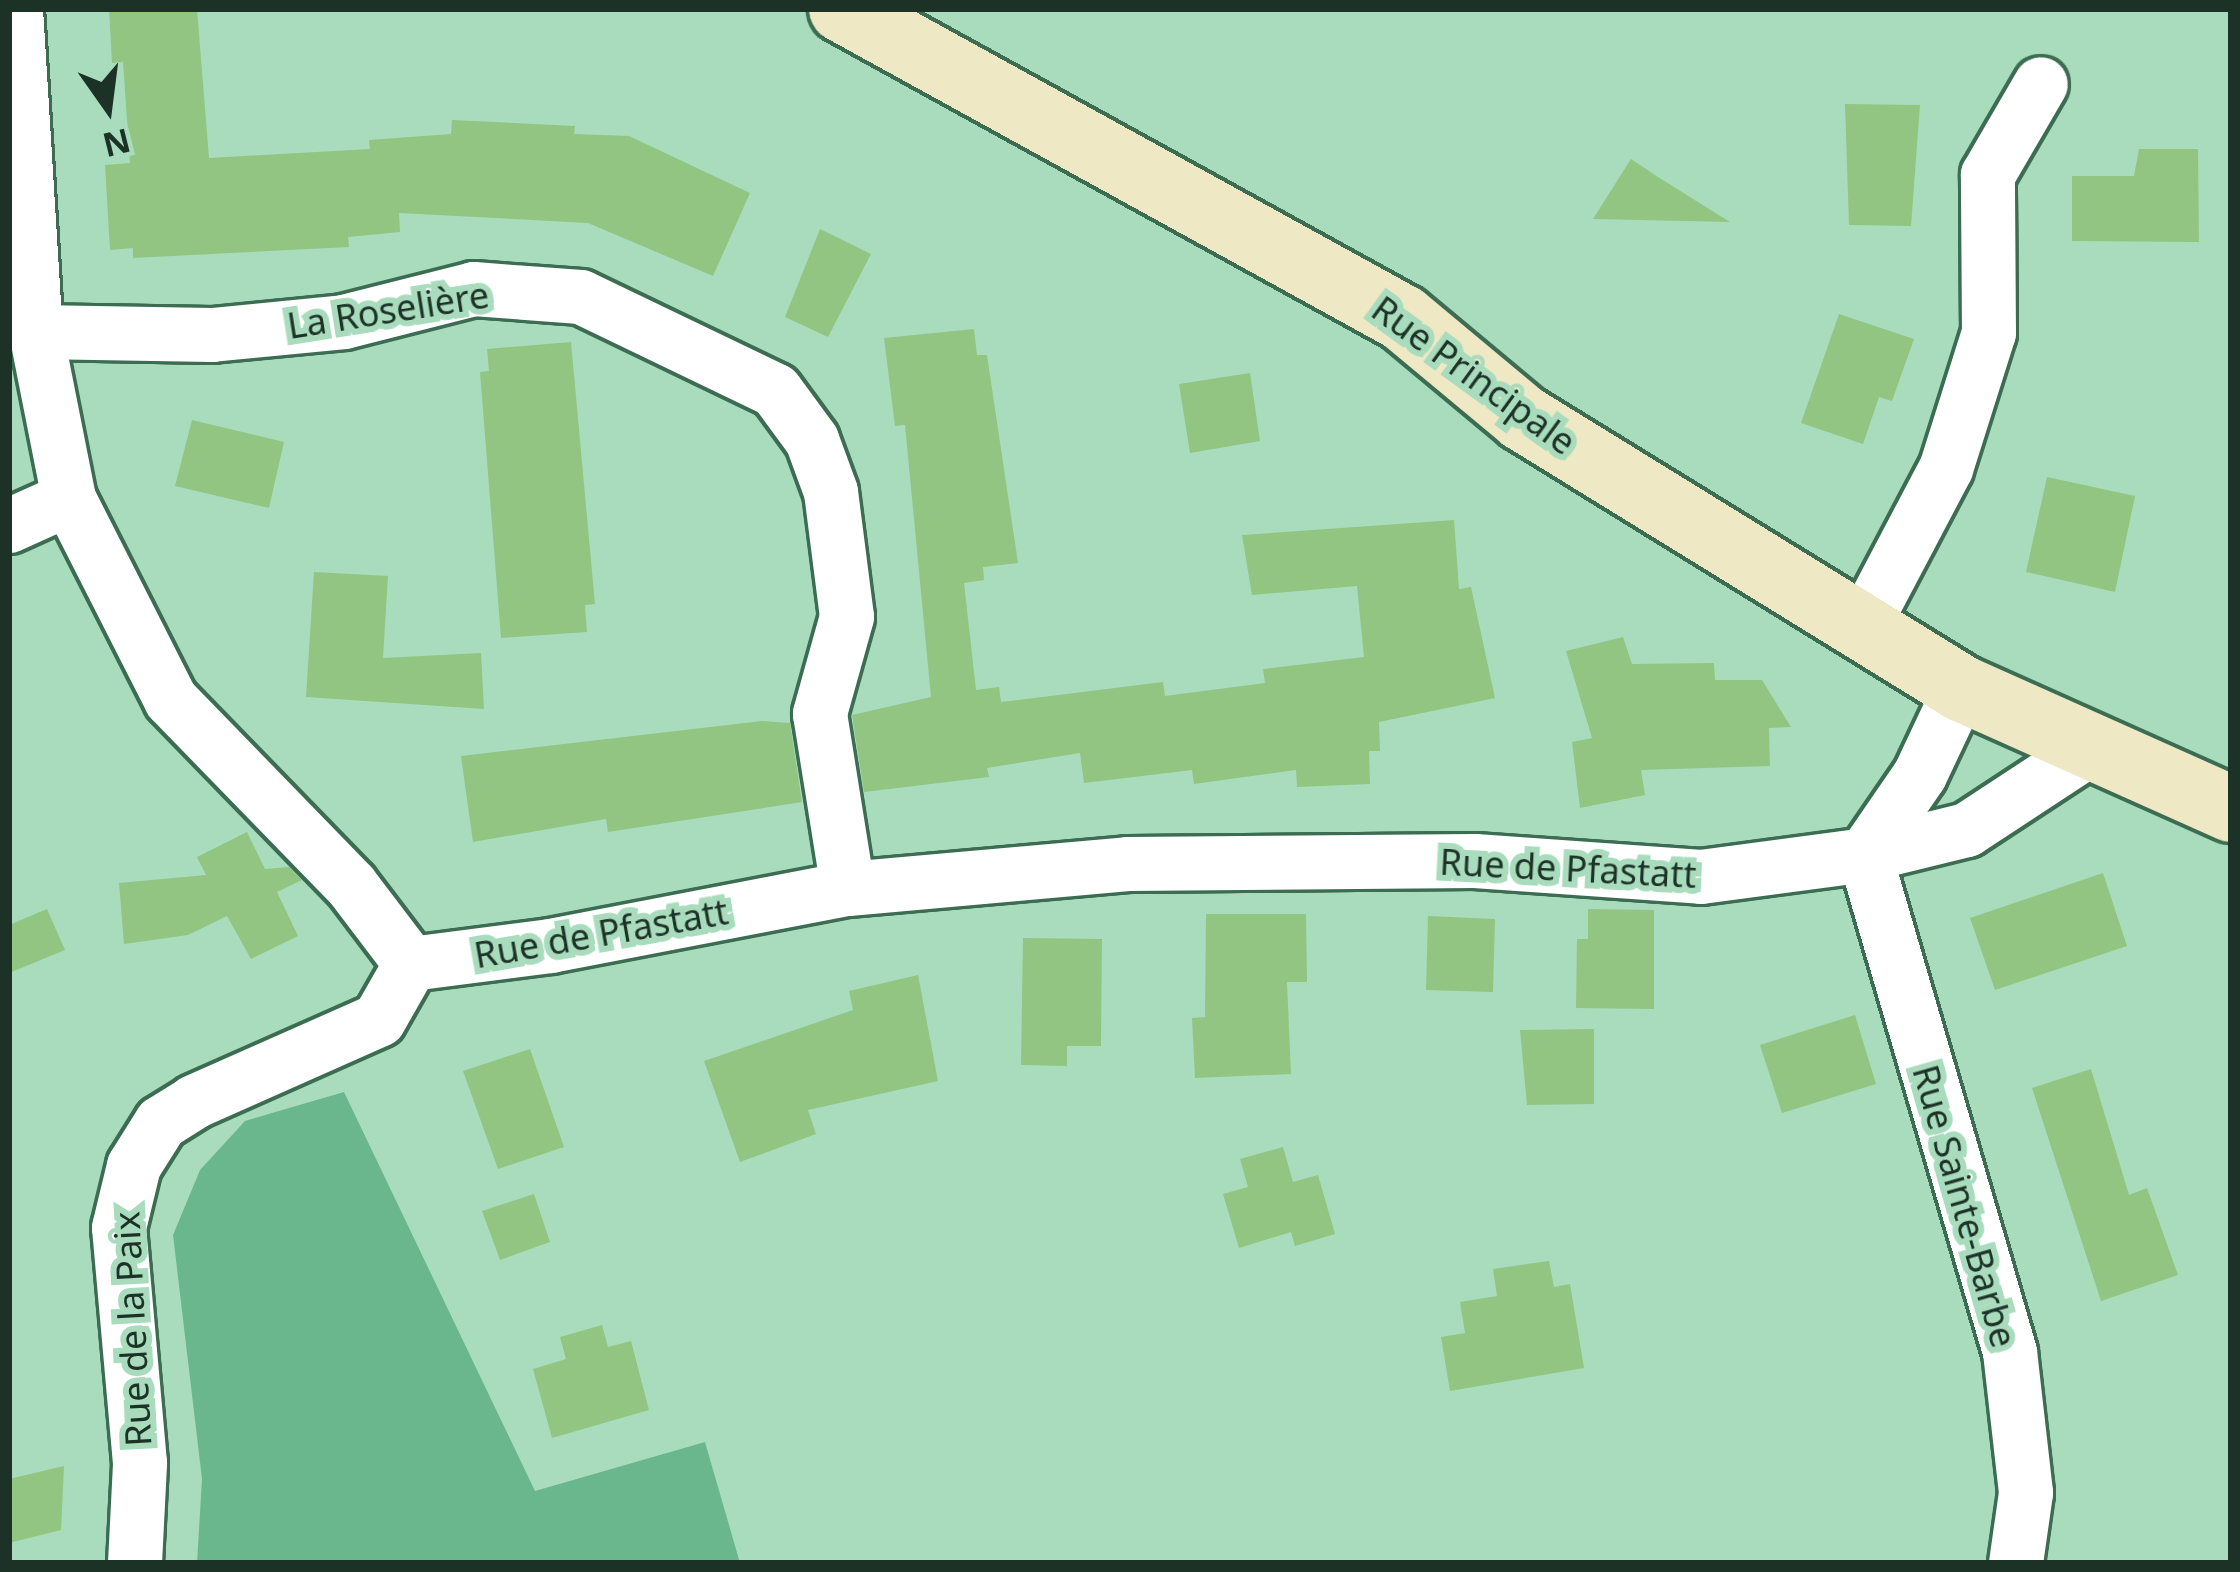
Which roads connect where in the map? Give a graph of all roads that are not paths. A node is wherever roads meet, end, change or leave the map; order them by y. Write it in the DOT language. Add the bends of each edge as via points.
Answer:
graph roads {
  1 [pos="16,9"];
  2 [pos="842,9"];
  3 [pos="2041,84"];
  4 [pos="36,332"];
  5 [pos="69,499"];
  6 [pos="9,526"];
  7 [pos="1862,628"];
  8 [pos="1961,688"];
  9 [pos="2095,746"];
  10 [pos="2231,809"];
  11 [pos="1864,855"];
  12 [pos="848,889"];
  13 [pos="411,964"];
  14 [pos="135,1563"];
  15 [pos="2016,1563"];
  1 -- 4 [label="street"];
  2 -- 7 [label="main road, Rue Principale" via="1403,318 1523,418"];
  3 -- 7 [label="street" via="1988,175 1989,333 1946,470"];
  4 -- 5 [label="street"];
  4 -- 12 [label="street, La Roselière" via="212,335 344,322 495,290 580,297 776,391 812,440 831,492 847,616 820,714"];
  5 -- 6 [label="street"];
  5 -- 13 [label="street" via="171,700 352,885"];
  7 -- 8 [label="main road, Rue Principale"];
  8 -- 9 [label="main road, Rue Principale"];
  8 -- 11 [label="street" via="1921,775"];
  9 -- 10 [label="main road, Rue Principale"];
  9 -- 11 [label="street, Rue de Pfastatt" via="1967,830"];
  11 -- 12 [label="street, Rue de Pfastatt" via="1701,877 1474,861 1128,863"];
  11 -- 15 [label="street, Rue Sainte-Barbe" via="2010,1352 2026,1493"];
  12 -- 13 [label="street, Rue de Pfastatt"];
  13 -- 14 [label="street, Rue de la Paix" via="379,1020 194,1102 161,1123 134,1166 119,1228 140,1463"];
}
